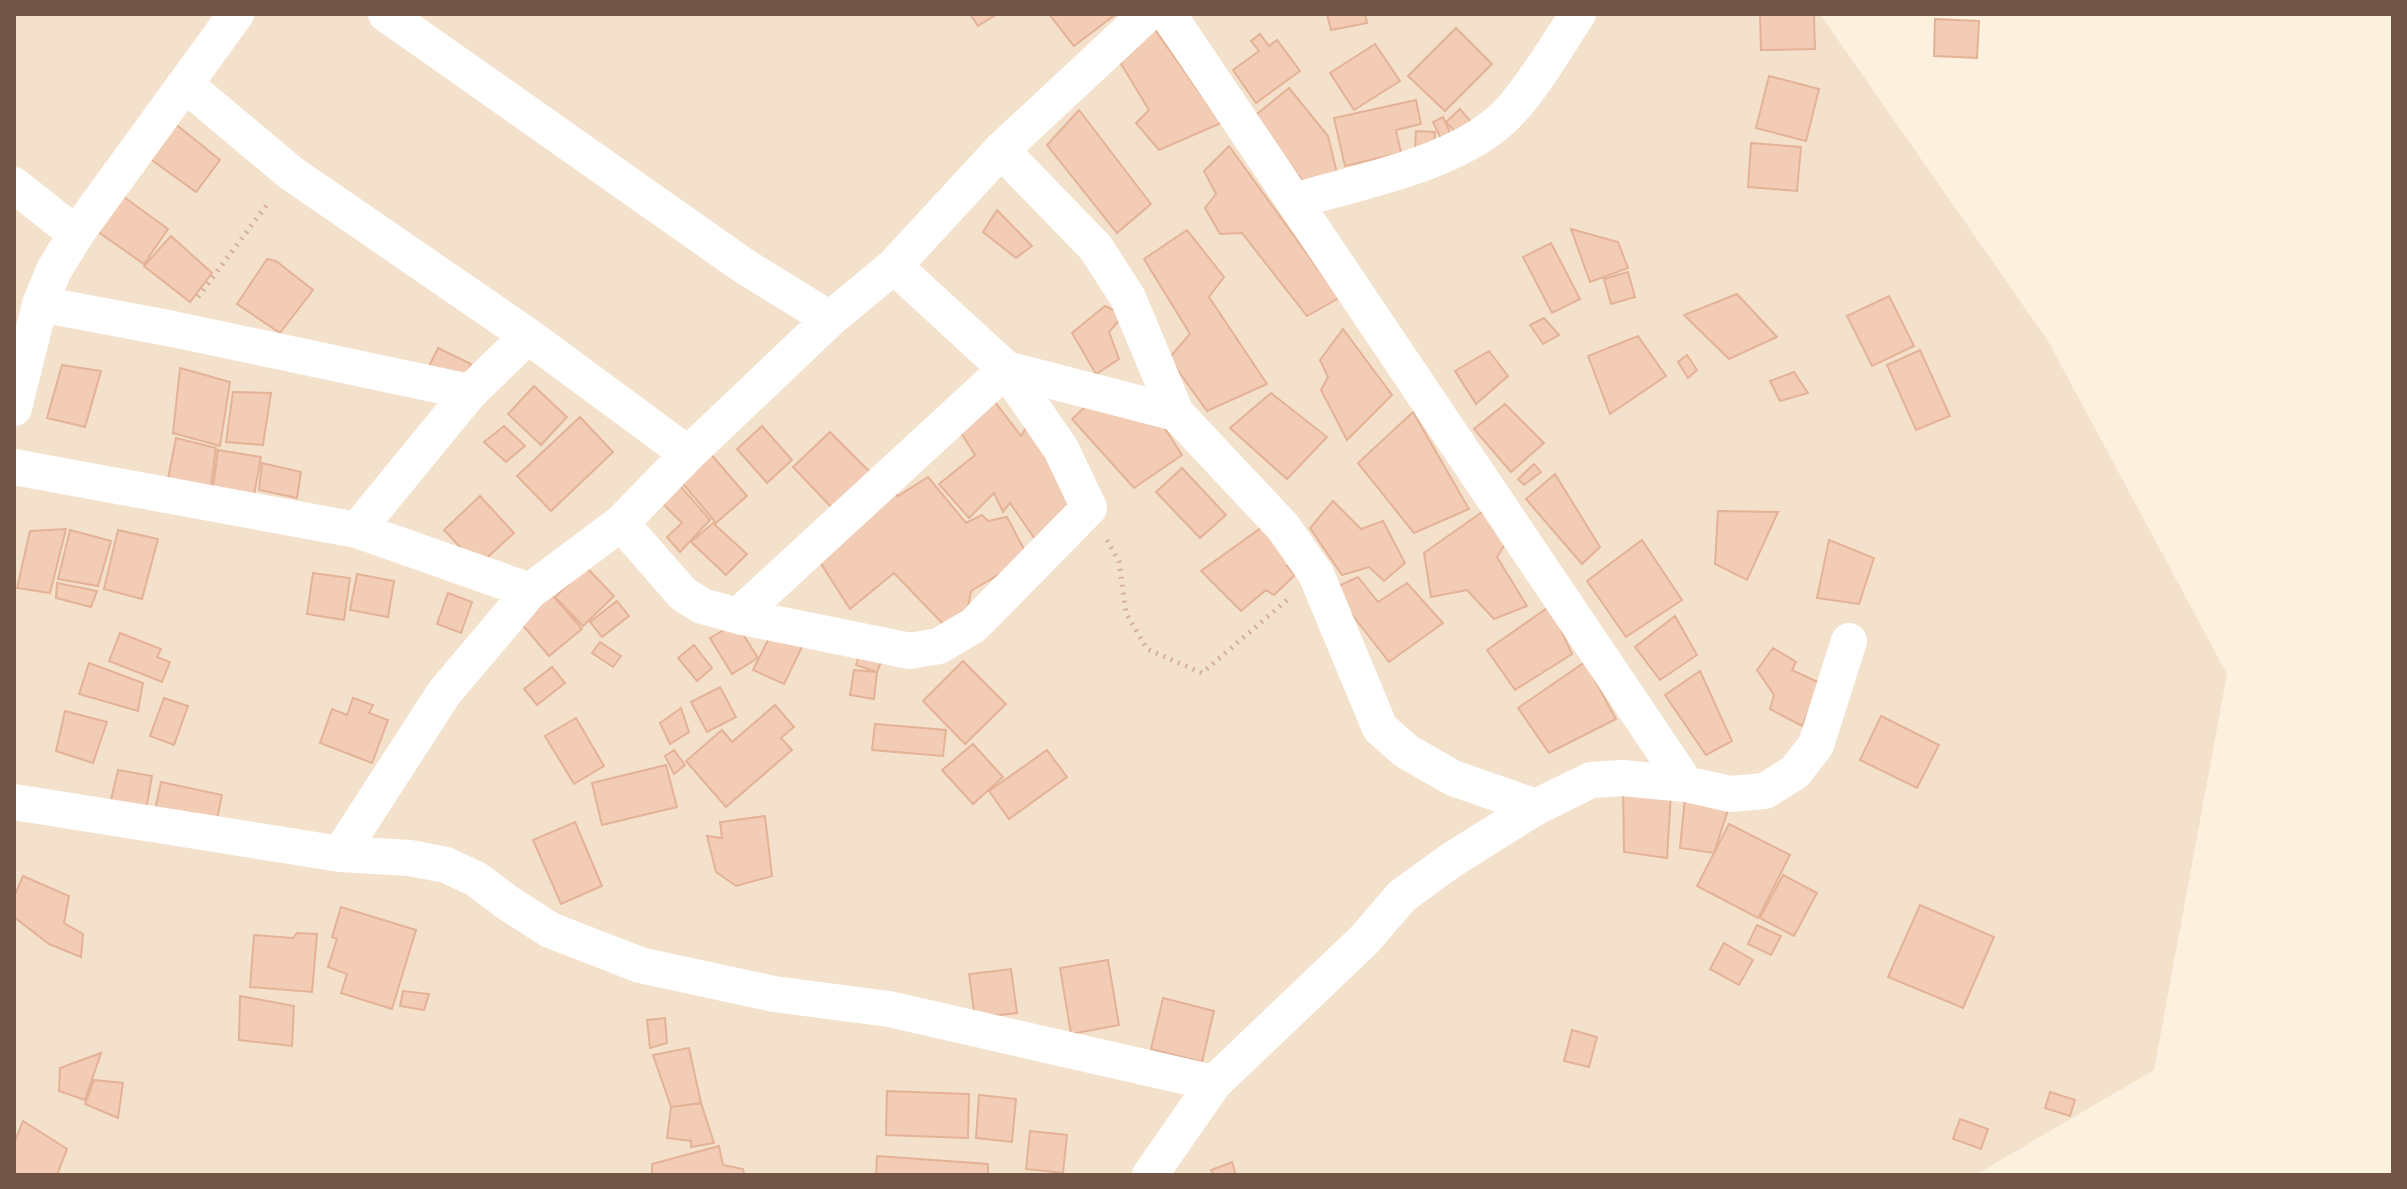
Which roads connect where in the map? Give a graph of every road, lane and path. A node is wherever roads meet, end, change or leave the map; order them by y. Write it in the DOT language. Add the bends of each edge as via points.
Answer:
graph roads {
  1 [pos="236,14"];
  2 [pos="386,14"];
  3 [pos="1147,14"];
  4 [pos="1168,14"];
  5 [pos="1578,14"];
  6 [pos="186,85"];
  7 [pos="1001,150"];
  8 [pos="291,173"];
  9 [pos="14,185"];
  10 [pos="1294,201"];
  11 [pos="76,234"];
  12 [pos="894,266"];
  13 [pos="40,304"];
  14 [pos="830,319"];
  15 [pos="173,329"];
  16 [pos="528,336"];
  17 [pos="1006,369"];
  18 [pos="470,392"];
  19 [pos="14,408"];
  20 [pos="1176,413"];
  21 [pos="688,454"];
  22 [pos="14,467"];
  23 [pos="1089,508"];
  24 [pos="621,523"];
  25 [pos="357,530"];
  26 [pos="1316,574"];
  27 [pos="530,591"];
  28 [pos="738,616"];
  29 [pos="1849,641"];
  30 [pos="1686,784"];
  31 [pos="14,802"];
  32 [pos="1536,807"];
  33 [pos="340,854"];
  34 [pos="1214,1083"];
  35 [pos="1150,1175"];
  1 -- 6 [label="street"];
  2 -- 14 [label="street" via="744,266"];
  3 -- 7 [label="street"];
  4 -- 10 [label="street"];
  5 -- 10 [label="street" via="1511,111 1470,144 1425,163"];
  6 -- 8 [label="street"];
  6 -- 11 [label="street"];
  7 -- 12 [label="street"];
  7 -- 20 [label="street" via="1096,248 1128,298"];
  8 -- 15 [label="path"];
  8 -- 16 [label="street"];
  9 -- 11 [label="street"];
  10 -- 30 [label="street"];
  11 -- 13 [label="street"];
  12 -- 14 [label="street"];
  12 -- 17 [label="street"];
  13 -- 15 [label="street"];
  13 -- 19 [label="street"];
  14 -- 21 [label="street"];
  15 -- 18 [label="street"];
  16 -- 18 [label="street"];
  16 -- 21 [label="street"];
  17 -- 20 [label="street"];
  17 -- 23 [label="street" via="1061,449"];
  17 -- 28 [label="street"];
  18 -- 25 [label="street"];
  20 -- 26 [label="street" via="1283,527"];
  21 -- 24 [label="street"];
  22 -- 25 [label="street"];
  23 -- 26 [label="path" via="1119,562 1126,613 1147,649 1202,673"];
  23 -- 28 [label="street" via="974,625 939,646 910,651"];
  24 -- 27 [label="street"];
  24 -- 28 [label="street" via="683,594 702,606"];
  25 -- 27 [label="street"];
  26 -- 32 [label="street" via="1380,728 1406,751 1453,778"];
  27 -- 33 [label="street" via="444,693"];
  29 -- 30 [label="street" via="1816,745 1795,772 1765,791 1730,794"];
  30 -- 32 [label="street" via="1591,780"];
  31 -- 33 [label="street"];
  32 -- 34 [label="street" via="1402,896 1364,940"];
  33 -- 34 [label="street" via="446,865 476,879 550,930 640,965 774,994 889,1009"];
  34 -- 35 [label="street"];
}
